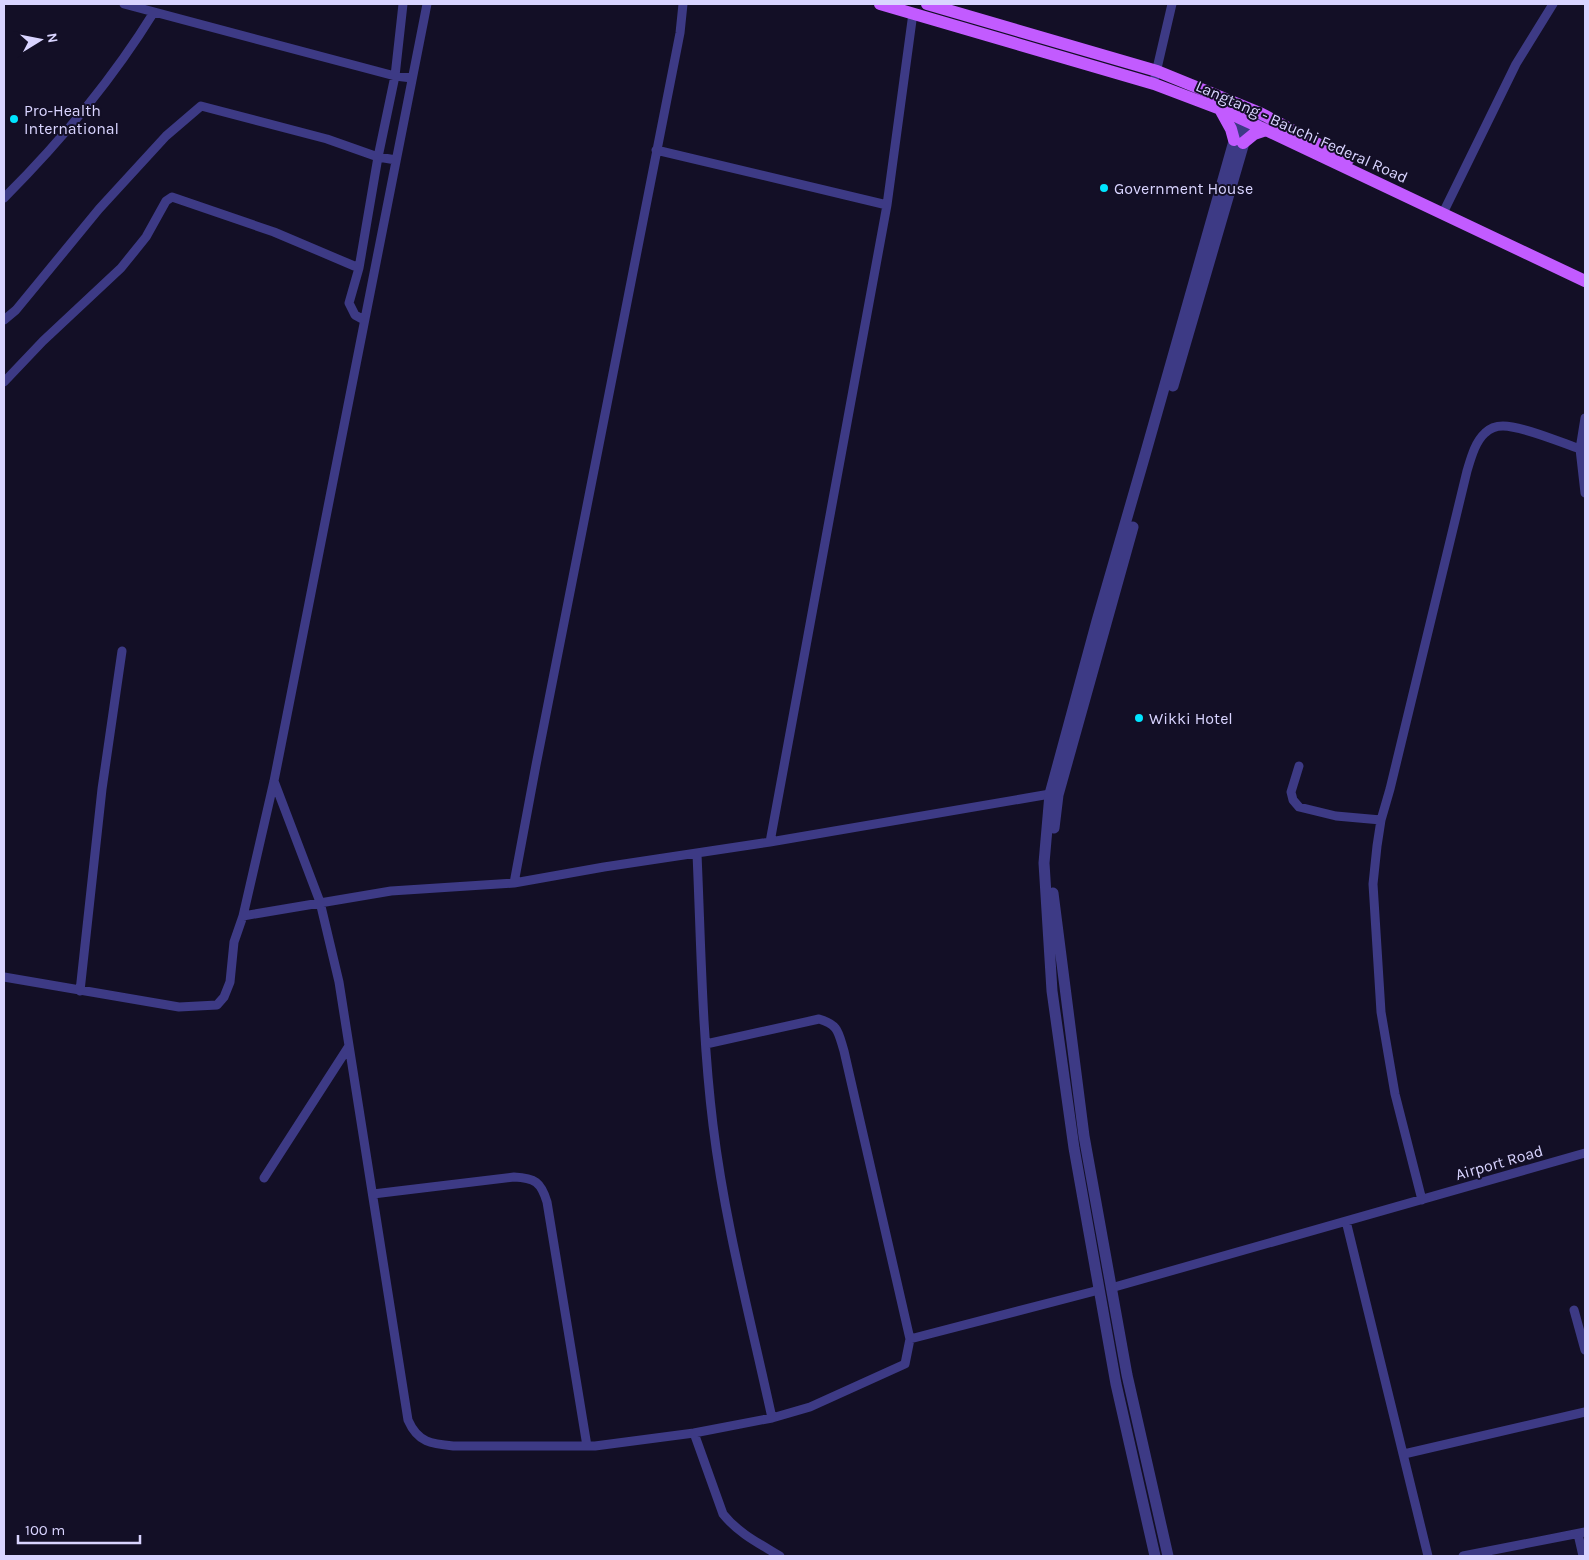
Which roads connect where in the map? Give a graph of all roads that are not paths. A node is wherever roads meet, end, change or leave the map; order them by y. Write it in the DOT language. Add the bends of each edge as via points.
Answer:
graph roads {
  1 [pos="124,4"];
  2 [pos="403,4"];
  3 [pos="427,4"];
  4 [pos="683,4"];
  5 [pos="880,4"];
  6 [pos="927,4"];
  7 [pos="1172,4"];
  8 [pos="1553,4"];
  9 [pos="154,12"];
  10 [pos="914,13"];
  11 [pos="1157,71"];
  12 [pos="395,76"];
  13 [pos="412,78"];
  14 [pos="1154,84"];
  15 [pos="1237,104"];
  16 [pos="1220,109"];
  17 [pos="1263,114"];
  18 [pos="1246,120"];
  19 [pos="1266,130"];
  20 [pos="1239,142"];
  21 [pos="656,150"];
  22 [pos="378,157"];
  23 [pos="396,160"];
  24 [pos="4,198"];
  25 [pos="887,204"];
  26 [pos="1443,213"];
  27 [pos="359,268"];
  28 [pos="1585,272"];
  29 [pos="1585,281"];
  30 [pos="4,320"];
  31 [pos="364,320"];
  32 [pos="4,382"];
  33 [pos="1585,418"];
  34 [pos="1580,449"];
  35 [pos="1585,493"];
  36 [pos="122,651"];
  37 [pos="1299,766"];
  38 [pos="274,781"];
  39 [pos="1054,795"];
  40 [pos="1381,820"];
  41 [pos="770,842"];
  42 [pos="697,854"];
  43 [pos="514,884"];
  44 [pos="320,902"];
  45 [pos="243,916"];
  46 [pos="4,977"];
  47 [pos="80,991"];
  48 [pos="706,1044"];
  49 [pos="350,1046"];
  50 [pos="1585,1153"];
  51 [pos="264,1178"];
  52 [pos="373,1194"];
  53 [pos="1422,1200"];
  54 [pos="1346,1221"];
  55 [pos="1111,1288"];
  56 [pos="1099,1290"];
  57 [pos="1574,1310"];
  58 [pos="910,1339"];
  59 [pos="1585,1350"];
  60 [pos="1585,1412"];
  61 [pos="772,1418"];
  62 [pos="694,1433"];
  63 [pos="587,1446"];
  64 [pos="1404,1454"];
  65 [pos="1581,1533"];
  66 [pos="780,1556"];
  67 [pos="1155,1556"];
  68 [pos="1168,1556"];
  69 [pos="1428,1556"];
  70 [pos="1463,1556"];
  71 [pos="1584,1556"];
  1 -- 9 [label="street"];
  2 -- 12 [label="street"];
  3 -- 13 [label="street"];
  4 -- 21 [label="street"];
  5 -- 10 [label="main road, Langtang - Bauchi Federal Road"];
  6 -- 11 [label="main road, Langtang - Bauchi Federal Road"];
  7 -- 11 [label="street"];
  8 -- 26 [label="street" via="1516,64"];
  9 -- 12 [label="street"];
  9 -- 24 [label="street" via="98,91 39,163"];
  10 -- 14 [label="main road, Langtang - Bauchi Federal Road"];
  10 -- 25 [label="street"];
  11 -- 14 [label="street"];
  11 -- 15 [label="main road, Langtang - Bauchi Federal Road"];
  12 -- 13 [label="street"];
  12 -- 22 [label="street"];
  13 -- 23 [label="street"];
  14 -- 16 [label="main road, Langtang - Bauchi Federal Road"];
  15 -- 17 [label="main road, Langtang - Bauchi Federal Road"];
  15 -- 18 [label="street"];
  16 -- 18 [label="main road, Langtang - Bauchi Federal Road"];
  16 -- 20 [label="main road"];
  17 -- 18 [label="street"];
  17 -- 26 [label="main road, Langtang - Bauchi Federal Road"];
  18 -- 19 [label="main road, Langtang - Bauchi Federal Road"];
  18 -- 20 [label="street" via="1238,127"];
  19 -- 20 [label="main road"];
  19 -- 29 [label="main road, Langtang - Bauchi Federal Road"];
  20 -- 39 [label="street" via="1097,621"];
  21 -- 25 [label="street"];
  21 -- 43 [label="street"];
  22 -- 23 [label="street"];
  22 -- 27 [label="street"];
  22 -- 30 [label="street" via="327,139 201,106 166,136"];
  23 -- 31 [label="street"];
  25 -- 41 [label="street"];
  26 -- 28 [label="main road, Langtang - Bauchi Federal Road"];
  27 -- 31 [label="street" via="349,302 355,315"];
  27 -- 32 [label="street" via="274,232 172,197 166,201 146,237 121,268"];
  31 -- 38 [label="street"];
  33 -- 34 [label="street"];
  34 -- 35 [label="street"];
  34 -- 40 [label="street" via="1504,426 1494,427 1485,433 1474,450"];
  36 -- 47 [label="street" via="102,789"];
  37 -- 40 [label="street" via="1291,792 1299,807 1336,816"];
  38 -- 44 [label="street"];
  38 -- 45 [label="street"];
  39 -- 41 [label="street"];
  39 -- 55 [label="street" via="1052,884 1084,1136"];
  39 -- 56 [label="street" via="1044,862 1052,991 1074,1148"];
  40 -- 53 [label="street" via="1373,884 1382,1012 1395,1094"];
  41 -- 42 [label="street"];
  42 -- 43 [label="street"];
  42 -- 48 [label="street"];
  43 -- 44 [label="street" via="391,891"];
  44 -- 45 [label="street"];
  44 -- 49 [label="street"];
  45 -- 47 [label="street" via="234,942 230,982 217,1005 179,1007"];
  46 -- 47 [label="street"];
  48 -- 58 [label="street" via="819,1019 831,1023 838,1032"];
  48 -- 61 [label="street" via="713,1126 726,1207"];
  49 -- 51 [label="street"];
  49 -- 52 [label="street"];
  50 -- 53 [label="street, Airport Road"];
  52 -- 63 [label="street" via="396,1349 412,1429 419,1437 437,1444"];
  52 -- 63 [label="street" via="514,1177 528,1177 544,1189"];
  53 -- 54 [label="street, Airport Road"];
  54 -- 55 [label="street, Airport Road"];
  54 -- 64 [label="street"];
  55 -- 68 [label="street"];
  56 -- 58 [label="street"];
  56 -- 67 [label="street" via="1116,1384"];
  57 -- 59 [label="street"];
  58 -- 61 [label="street" via="906,1364 810,1407"];
  60 -- 64 [label="street"];
  61 -- 62 [label="street"];
  62 -- 63 [label="street"];
  62 -- 66 [label="street" via="723,1514 730,1523"];
  64 -- 69 [label="street"];
  65 -- 70 [label="street"];
  65 -- 71 [label="street"];
}
